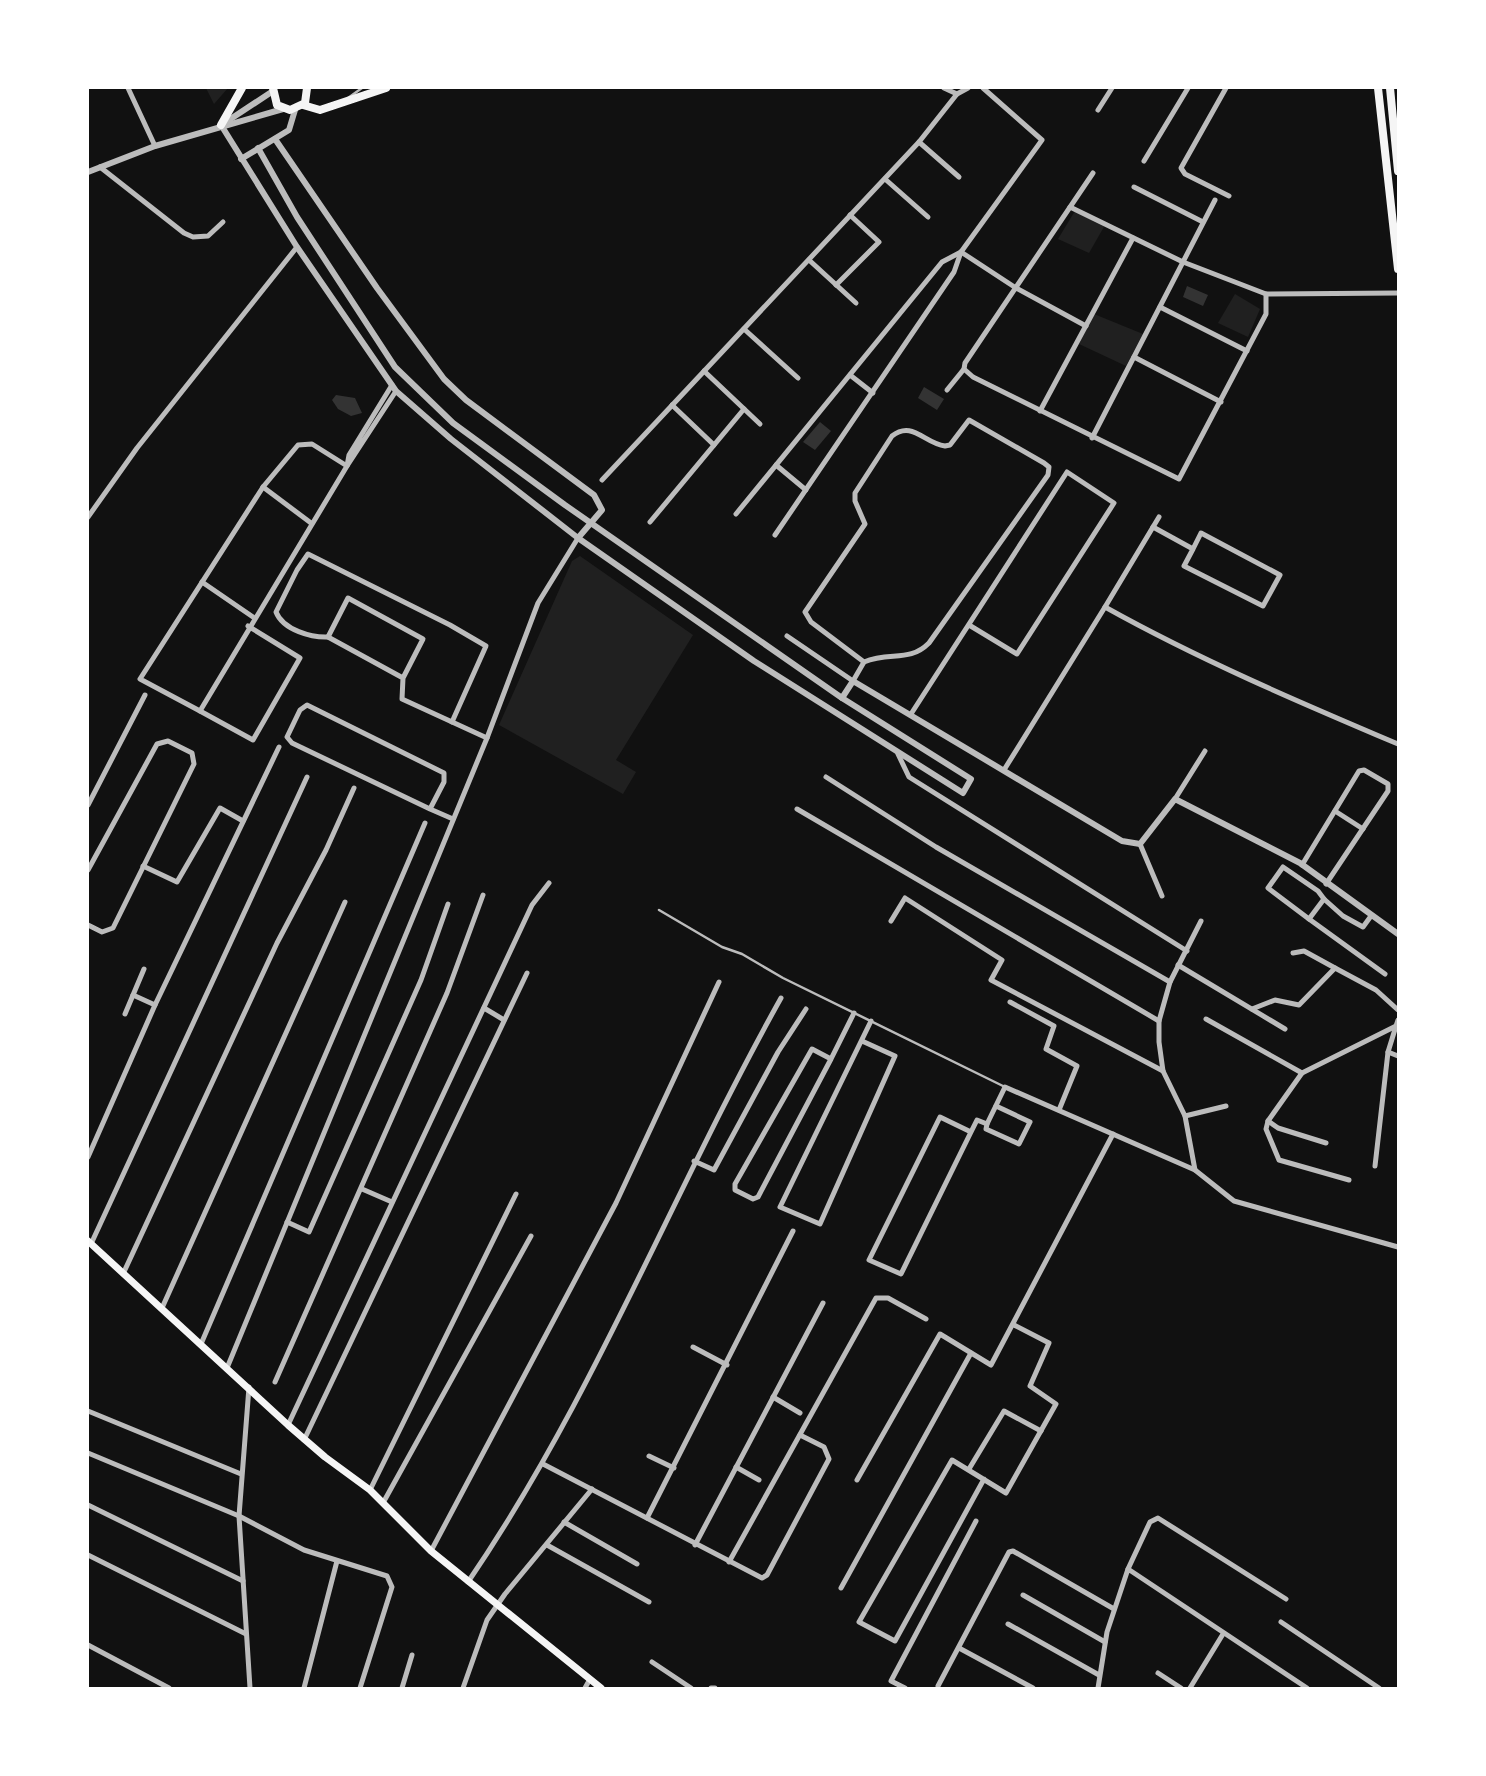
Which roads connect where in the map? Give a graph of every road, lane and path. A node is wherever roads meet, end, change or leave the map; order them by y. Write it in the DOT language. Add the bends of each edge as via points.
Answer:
graph roads {
  1 [pos="128,88"];
  2 [pos="242,88"];
  3 [pos="307,88"];
  4 [pos="362,88"];
  5 [pos="386,88"];
  6 [pos="947,88"];
  7 [pos="968,88"];
  8 [pos="983,88"];
  9 [pos="1112,88"];
  10 [pos="1188,88"];
  11 [pos="1226,88"];
  12 [pos="1378,88"];
  13 [pos="1390,88"];
  14 [pos="273,89"];
  15 [pos="957,94"];
  16 [pos="344,102"];
  17 [pos="1392,104"];
  18 [pos="299,108"];
  19 [pos="1380,108"];
  20 [pos="283,109"];
  21 [pos="1098,110"];
  22 [pos="221,125"];
  23 [pos="275,139"];
  24 [pos="919,142"];
  25 [pos="155,146"];
  26 [pos="258,148"];
  27 [pos="241,159"];
  28 [pos="1144,161"];
  29 [pos="100,167"];
  30 [pos="1398,171"];
  31 [pos="88,172"];
  32 [pos="1093,173"];
  33 [pos="959,177"];
  34 [pos="885,179"];
  35 [pos="1134,187"];
  36 [pos="1229,196"];
  37 [pos="1215,200"];
  38 [pos="1070,207"];
  39 [pos="850,215"];
  40 [pos="928,217"];
  41 [pos="223,222"];
  42 [pos="1203,222"];
  43 [pos="1133,237"];
  44 [pos="297,247"];
  45 [pos="961,252"];
  46 [pos="809,260"];
  47 [pos="1183,262"];
  48 [pos="1398,269"];
  49 [pos="836,285"];
  50 [pos="1016,288"];
  51 [pos="1266,293"];
  52 [pos="1398,293"];
  53 [pos="856,303"];
  54 [pos="1160,307"];
  55 [pos="1086,326"];
  56 [pos="744,329"];
  57 [pos="1247,351"];
  58 [pos="1134,357"];
  59 [pos="964,369"];
  60 [pos="704,371"];
  61 [pos="850,374"];
  62 [pos="798,378"];
  63 [pos="394,388"];
  64 [pos="947,390"];
  65 [pos="873,393"];
  66 [pos="1221,402"];
  67 [pos="672,405"];
  68 [pos="744,409"];
  69 [pos="1040,411"];
  70 [pos="760,424"];
  71 [pos="1092,438"];
  72 [pos="714,445"];
  73 [pos="776,465"];
  74 [pos="347,466"];
  75 [pos="601,481"];
  76 [pos="263,487"];
  77 [pos="806,490"];
  78 [pos="736,514"];
  79 [pos="88,517"];
  80 [pos="1159,517"];
  81 [pos="650,522"];
  82 [pos="312,523"];
  83 [pos="590,523"];
  84 [pos="1153,527"];
  85 [pos="775,535"];
  86 [pos="578,538"];
  87 [pos="1193,549"];
  88 [pos="202,582"];
  89 [pos="1105,607"];
  90 [pos="253,617"];
  91 [pos="969,625"];
  92 [pos="248,626"];
  93 [pos="786,636"];
  94 [pos="329,637"];
  95 [pos="864,662"];
  96 [pos="403,678"];
  97 [pos="853,681"];
  98 [pos="145,695"];
  99 [pos="842,698"];
  100 [pos="200,710"];
  101 [pos="911,714"];
  102 [pos="452,722"];
  103 [pos="897,735"];
  104 [pos="487,738"];
  105 [pos="1398,744"];
  106 [pos="279,747"];
  107 [pos="888,748"];
  108 [pos="1205,751"];
  109 [pos="898,754"];
  110 [pos="1004,770"];
  111 [pos="307,777"];
  112 [pos="826,777"];
  113 [pos="354,789"];
  114 [pos="1175,799"];
  115 [pos="88,805"];
  116 [pos="430,809"];
  117 [pos="797,809"];
  118 [pos="1335,811"];
  119 [pos="453,819"];
  120 [pos="243,821"];
  121 [pos="425,823"];
  122 [pos="1363,829"];
  123 [pos="1140,845"];
  124 [pos="1302,865"];
  125 [pos="143,866"];
  126 [pos="88,870"];
  127 [pos="549,883"];
  128 [pos="1326,884"];
  129 [pos="484,895"];
  130 [pos="1162,896"];
  131 [pos="1324,899"];
  132 [pos="345,902"];
  133 [pos="448,904"];
  134 [pos="659,910"];
  135 [pos="1371,916"];
  136 [pos="1309,919"];
  137 [pos="891,921"];
  138 [pos="1201,921"];
  139 [pos="88,925"];
  140 [pos="1398,934"];
  141 [pos="1187,951"];
  142 [pos="1293,953"];
  143 [pos="1178,965"];
  144 [pos="1335,968"];
  145 [pos="144,970"];
  146 [pos="527,973"];
  147 [pos="1385,974"];
  148 [pos="719,982"];
  149 [pos="1170,982"];
  150 [pos="133,995"];
  151 [pos="781,998"];
  152 [pos="1010,1002"];
  153 [pos="155,1006"];
  154 [pos="484,1008"];
  155 [pos="806,1009"];
  156 [pos="1252,1009"];
  157 [pos="1398,1010"];
  158 [pos="854,1013"];
  159 [pos="125,1014"];
  160 [pos="1206,1019"];
  161 [pos="504,1020"];
  162 [pos="871,1021"];
  163 [pos="1160,1021"];
  164 [pos="1397,1023"];
  165 [pos="1285,1029"];
  166 [pos="862,1041"];
  167 [pos="1388,1052"];
  168 [pos="1398,1056"];
  169 [pos="831,1059"];
  170 [pos="1163,1071"];
  171 [pos="1302,1073"];
  172 [pos="1005,1087"];
  173 [pos="996,1106"];
  174 [pos="1226,1106"];
  175 [pos="1059,1110"];
  176 [pos="1185,1116"];
  177 [pos="1268,1121"];
  178 [pos="987,1124"];
  179 [pos="971,1132"];
  180 [pos="1113,1134"];
  181 [pos="1326,1143"];
  182 [pos="88,1157"];
  183 [pos="694,1161"];
  184 [pos="1376,1166"];
  185 [pos="1195,1170"];
  186 [pos="1349,1180"];
  187 [pos="362,1189"];
  188 [pos="516,1194"];
  189 [pos="393,1202"];
  190 [pos="287,1222"];
  191 [pos="793,1231"];
  192 [pos="531,1236"];
  193 [pos="89,1243"];
  194 [pos="1398,1247"];
  195 [pos="123,1273"];
  196 [pos="823,1303"];
  197 [pos="162,1308"];
  198 [pos="926,1319"];
  199 [pos="1014,1325"];
  200 [pos="201,1344"];
  201 [pos="692,1347"];
  202 [pos="971,1353"];
  203 [pos="727,1365"];
  204 [pos="227,1368"];
  205 [pos="275,1382"];
  206 [pos="249,1387"];
  207 [pos="773,1397"];
  208 [pos="88,1411"];
  209 [pos="800,1413"];
  210 [pos="288,1426"];
  211 [pos="1041,1431"];
  212 [pos="800,1435"];
  213 [pos="304,1440"];
  214 [pos="88,1453"];
  215 [pos="649,1456"];
  216 [pos="542,1464"];
  217 [pos="736,1467"];
  218 [pos="674,1468"];
  219 [pos="969,1469"];
  220 [pos="241,1474"];
  221 [pos="984,1479"];
  222 [pos="759,1480"];
  223 [pos="857,1480"];
  224 [pos="370,1489"];
  225 [pos="592,1489"];
  226 [pos="383,1503"];
  227 [pos="88,1505"];
  228 [pos="239,1516"];
  229 [pos="647,1518"];
  230 [pos="976,1521"];
  231 [pos="564,1522"];
  232 [pos="547,1545"];
  233 [pos="695,1545"];
  234 [pos="431,1551"];
  235 [pos="88,1555"];
  236 [pos="337,1561"];
  237 [pos="729,1562"];
  238 [pos="637,1564"];
  239 [pos="1128,1569"];
  240 [pos="243,1581"];
  241 [pos="468,1582"];
  242 [pos="841,1588"];
  243 [pos="1023,1595"];
  244 [pos="1286,1599"];
  245 [pos="649,1602"];
  246 [pos="497,1607"];
  247 [pos="1114,1609"];
  248 [pos="1281,1622"];
  249 [pos="1008,1624"];
  250 [pos="246,1634"];
  251 [pos="1223,1634"];
  252 [pos="1105,1642"];
  253 [pos="88,1645"];
  254 [pos="959,1648"];
  255 [pos="412,1655"];
  256 [pos="652,1662"];
  257 [pos="1158,1673"];
  258 [pos="1100,1675"];
  259 [pos="590,1679"];
  260 [pos="938,1686"];
  261 [pos="169,1689"];
  262 [pos="250,1689"];
  263 [pos="304,1689"];
  264 [pos="360,1689"];
  265 [pos="402,1689"];
  266 [pos="463,1689"];
  267 [pos="585,1689"];
  268 [pos="601,1689"];
  269 [pos="691,1689"];
  270 [pos="905,1689"];
  271 [pos="1033,1689"];
  272 [pos="1098,1689"];
  273 [pos="1181,1689"];
  274 [pos="1190,1689"];
  275 [pos="1307,1689"];
  276 [pos="1379,1689"];
  1 -- 25 [label="street"];
  2 -- 22 [label="main road"];
  3 -- 18 [label="main road"];
  4 -- 16 [label="lane"];
  5 -- 16 [label="main road"];
  6 -- 15 [label="street"];
  7 -- 15 [label="street"];
  8 -- 45 [label="street" via="1042,140"];
  9 -- 21 [label="street"];
  10 -- 28 [label="street"];
  11 -- 36 [label="street" via="1181,168"];
  12 -- 19 [label="main road"];
  13 -- 17 [label="main road"];
  14 -- 20 [label="main road" via="275,102"];
  14 -- 22 [label="street"];
  15 -- 24 [label="street"];
  16 -- 18 [label="main road" via="320,110"];
  17 -- 19 [label="main road"];
  17 -- 30 [label="main road"];
  18 -- 20 [label="main road"];
  18 -- 23 [label="street" via="289,130"];
  19 -- 48 [label="main road"];
  20 -- 22 [label="street"];
  22 -- 25 [label="street"];
  22 -- 27 [label="street"];
  23 -- 26 [label="street"];
  23 -- 83 [label="street" via="444,379 594,495 602,510"];
  24 -- 33 [label="street"];
  24 -- 34 [label="street"];
  25 -- 29 [label="street"];
  26 -- 27 [label="street"];
  26 -- 83 [label="street" via="297,217 396,367 453,423"];
  27 -- 44 [label="street"];
  29 -- 31 [label="street"];
  29 -- 41 [label="street" via="184,233 208,236"];
  32 -- 38 [label="street"];
  34 -- 39 [label="street"];
  34 -- 40 [label="street"];
  35 -- 42 [label="street"];
  37 -- 42 [label="street"];
  38 -- 43 [label="street"];
  38 -- 50 [label="street"];
  39 -- 46 [label="street"];
  39 -- 49 [label="street" via="879,242"];
  42 -- 47 [label="street"];
  43 -- 47 [label="street"];
  43 -- 55 [label="street"];
  44 -- 63 [label="street"];
  44 -- 79 [label="street"];
  45 -- 50 [label="street"];
  45 -- 61 [label="street" via="942,262"];
  45 -- 65 [label="street" via="954,272"];
  46 -- 49 [label="street"];
  46 -- 56 [label="street"];
  47 -- 51 [label="street"];
  47 -- 54 [label="street"];
  49 -- 53 [label="street"];
  50 -- 55 [label="street"];
  50 -- 59 [label="street"];
  51 -- 52 [label="street"];
  51 -- 57 [label="street" via="1266,314"];
  54 -- 57 [label="street"];
  54 -- 58 [label="street"];
  55 -- 69 [label="street"];
  56 -- 60 [label="street"];
  56 -- 62 [label="street"];
  57 -- 66 [label="street"];
  58 -- 66 [label="street"];
  58 -- 71 [label="street"];
  59 -- 64 [label="street"];
  59 -- 69 [label="street"];
  60 -- 67 [label="street"];
  60 -- 68 [label="street"];
  61 -- 65 [label="street"];
  61 -- 73 [label="street"];
  63 -- 74 [label="street" via="349,455"];
  63 -- 86 [label="street" via="451,439"];
  65 -- 77 [label="street"];
  66 -- 71 [label="street" via="1182,478 1175,479"];
  67 -- 72 [label="street"];
  67 -- 75 [label="street"];
  68 -- 70 [label="street"];
  68 -- 72 [label="street"];
  69 -- 71 [label="street"];
  72 -- 81 [label="street"];
  73 -- 77 [label="street"];
  73 -- 78 [label="street"];
  74 -- 76 [label="street" via="313,444 298,445"];
  74 -- 82 [label="street"];
  76 -- 82 [label="street"];
  76 -- 88 [label="street"];
  77 -- 85 [label="street"];
  80 -- 84 [label="street"];
  82 -- 90 [label="street"];
  83 -- 86 [label="street"];
  83 -- 99 [label="street"];
  84 -- 87 [label="street"];
  84 -- 89 [label="street"];
  86 -- 104 [label="street" via="538,603"];
  86 -- 107 [label="street"];
  87 -- 87 [label="street" via="1184,566 1263,606 1280,575 1201,533"];
  88 -- 90 [label="street"];
  88 -- 100 [label="street" via="140,679"];
  89 -- 105 [label="street" via="1247,680"];
  89 -- 110 [label="street"];
  90 -- 92 [label="street"];
  91 -- 91 [label="street" via="1067,472 1114,503 1017,654"];
  91 -- 101 [label="street"];
  92 -- 100 [label="street"];
  92 -- 100 [label="street" via="300,658 253,740"];
  93 -- 97 [label="street"];
  94 -- 96 [label="street"];
  94 -- 96 [label="street" via="348,598 423,639"];
  94 -- 102 [label="street" via="314,638 283,623 276,612 308,554 485,646"];
  95 -- 95 [label="street" via="811,622 805,612 863,528 865,521 855,493 892,436 908,429 945,446 973,420 1049,467 1048,475 929,643 909,656 883,654"];
  95 -- 97 [label="street"];
  96 -- 102 [label="street" via="402,699"];
  97 -- 99 [label="street"];
  97 -- 101 [label="street"];
  98 -- 115 [label="street"];
  99 -- 103 [label="street"];
  101 -- 110 [label="street"];
  102 -- 104 [label="street"];
  103 -- 107 [label="street"];
  103 -- 109 [label="street" via="971,779 963,793"];
  104 -- 119 [label="street"];
  106 -- 120 [label="street"];
  107 -- 109 [label="street"];
  108 -- 114 [label="street"];
  109 -- 141 [label="street" via="909,777"];
  110 -- 123 [label="street" via="1122,841"];
  111 -- 193 [label="street"];
  112 -- 149 [label="street" via="948,854"];
  113 -- 195 [label="street"];
  114 -- 123 [label="street"];
  114 -- 124 [label="street"];
  116 -- 116 [label="street" via="292,743 287,737 300,710 307,705 444,773"];
  116 -- 119 [label="street"];
  117 -- 163 [label="street"];
  118 -- 122 [label="street"];
  118 -- 122 [label="street" via="1361,770 1388,784"];
  118 -- 124 [label="street"];
  119 -- 190 [label="street"];
  120 -- 125 [label="street" via="220,808 177,882"];
  120 -- 153 [label="street"];
  121 -- 200 [label="street"];
  122 -- 128 [label="street"];
  123 -- 130 [label="street"];
  124 -- 128 [label="street"];
  125 -- 126 [label="street" via="195,758 167,741 157,744"];
  125 -- 139 [label="street" via="113,928 102,932"];
  127 -- 154 [label="street" via="532,905"];
  128 -- 135 [label="street"];
  129 -- 187 [label="street"];
  131 -- 135 [label="street" via="1363,927"];
  131 -- 136 [label="street"];
  131 -- 136 [label="street" via="1283,867 1268,888"];
  132 -- 197 [label="street"];
  133 -- 190 [label="street" via="421,980 309,1232"];
  134 -- 158 [label="lane"];
  135 -- 140 [label="street"];
  136 -- 147 [label="street"];
  137 -- 170 [label="street" via="905,898 1002,960 991,980"];
  138 -- 141 [label="street"];
  141 -- 143 [label="street"];
  142 -- 144 [label="street" via="1304,951"];
  143 -- 149 [label="street"];
  143 -- 156 [label="street"];
  144 -- 156 [label="street" via="1299,1005 1275,1000"];
  144 -- 157 [label="street" via="1376,990"];
  145 -- 150 [label="street"];
  146 -- 161 [label="street"];
  148 -- 234 [label="street" via="617,1203"];
  149 -- 163 [label="street"];
  150 -- 153 [label="street"];
  150 -- 159 [label="street"];
  151 -- 183 [label="street"];
  152 -- 175 [label="street" via="1054,1026 1046,1049 1077,1066"];
  153 -- 182 [label="street"];
  154 -- 161 [label="street"];
  154 -- 189 [label="street"];
  155 -- 183 [label="street" via="714,1170"];
  156 -- 165 [label="street"];
  158 -- 162 [label="lane"];
  158 -- 169 [label="street"];
  160 -- 171 [label="street"];
  161 -- 213 [label="street"];
  162 -- 166 [label="street"];
  162 -- 172 [label="lane"];
  163 -- 170 [label="street"];
  164 -- 167 [label="street"];
  164 -- 171 [label="street"];
  166 -- 166 [label="street" via="895,1056 820,1224 780,1206"];
  167 -- 168 [label="street"];
  167 -- 184 [label="street"];
  169 -- 169 [label="street" via="758,1197 735,1190 812,1049"];
  170 -- 176 [label="street"];
  171 -- 177 [label="street"];
  172 -- 173 [label="street"];
  172 -- 175 [label="street"];
  173 -- 178 [label="street"];
  173 -- 178 [label="street" via="1030,1122 1019,1144 986,1129"];
  174 -- 176 [label="street"];
  175 -- 180 [label="street"];
  176 -- 185 [label="street"];
  177 -- 181 [label="street"];
  177 -- 186 [label="street" via="1266,1129 1279,1160"];
  178 -- 179 [label="street" via="977,1120"];
  179 -- 179 [label="street" via="901,1274 869,1260 940,1117"];
  180 -- 185 [label="street"];
  180 -- 199 [label="street"];
  183 -- 216 [label="street" via="588,1383"];
  185 -- 194 [label="street" via="1234,1201"];
  187 -- 189 [label="street"];
  187 -- 205 [label="street"];
  188 -- 224 [label="street"];
  189 -- 210 [label="street"];
  190 -- 204 [label="street"];
  191 -- 203 [label="street"];
  192 -- 226 [label="street"];
  193 -- 195 [label="main road"];
  195 -- 197 [label="main road"];
  196 -- 207 [label="street"];
  197 -- 200 [label="main road"];
  198 -- 212 [label="street" via="888,1298 876,1298"];
  199 -- 202 [label="street" via="991,1365"];
  199 -- 211 [label="street" via="1049,1343 1030,1386 1056,1404"];
  200 -- 204 [label="main road"];
  201 -- 203 [label="street"];
  202 -- 223 [label="street" via="940,1334"];
  202 -- 242 [label="street"];
  203 -- 218 [label="street"];
  204 -- 206 [label="main road"];
  206 -- 210 [label="main road"];
  206 -- 220 [label="street"];
  207 -- 209 [label="street"];
  207 -- 217 [label="street"];
  208 -- 220 [label="street"];
  210 -- 213 [label="main road"];
  211 -- 219 [label="street" via="1004,1410"];
  211 -- 221 [label="street" via="1006,1493"];
  212 -- 237 [label="street"];
  212 -- 237 [label="street" via="824,1447 829,1459 767,1575 757,1576"];
  213 -- 224 [label="main road"];
  214 -- 228 [label="street"];
  215 -- 218 [label="street"];
  216 -- 225 [label="street"];
  216 -- 241 [label="street"];
  217 -- 222 [label="street"];
  217 -- 233 [label="street"];
  218 -- 229 [label="street"];
  219 -- 221 [label="street"];
  219 -- 221 [label="street" via="952,1460 859,1622 895,1641"];
  220 -- 228 [label="street"];
  224 -- 226 [label="main road"];
  225 -- 229 [label="street"];
  225 -- 231 [label="street"];
  226 -- 234 [label="main road"];
  227 -- 240 [label="street"];
  228 -- 236 [label="street" via="304,1550"];
  228 -- 240 [label="street"];
  229 -- 233 [label="street"];
  230 -- 270 [label="street" via="891,1681"];
  231 -- 232 [label="street"];
  231 -- 238 [label="street"];
  232 -- 245 [label="street"];
  232 -- 246 [label="street"];
  233 -- 237 [label="street"];
  234 -- 241 [label="main road"];
  235 -- 250 [label="street"];
  236 -- 263 [label="street"];
  236 -- 264 [label="street" via="387,1576 392,1583"];
  239 -- 244 [label="street" via="1150,1522 1158,1518"];
  239 -- 247 [label="street"];
  239 -- 251 [label="street"];
  240 -- 250 [label="street"];
  241 -- 246 [label="main road"];
  243 -- 252 [label="street"];
  246 -- 259 [label="main road"];
  246 -- 266 [label="street"];
  247 -- 252 [label="street"];
  247 -- 254 [label="street" via="1009,1552"];
  248 -- 276 [label="street"];
  249 -- 258 [label="street"];
  250 -- 262 [label="street"];
  251 -- 274 [label="street"];
  251 -- 275 [label="street"];
  252 -- 258 [label="street"];
  253 -- 261 [label="street"];
  254 -- 260 [label="street"];
  254 -- 271 [label="street"];
  255 -- 265 [label="street"];
  256 -- 269 [label="street"];
  257 -- 273 [label="street"];
  258 -- 272 [label="street"];
  259 -- 267 [label="street"];
  259 -- 268 [label="main road"];
}
